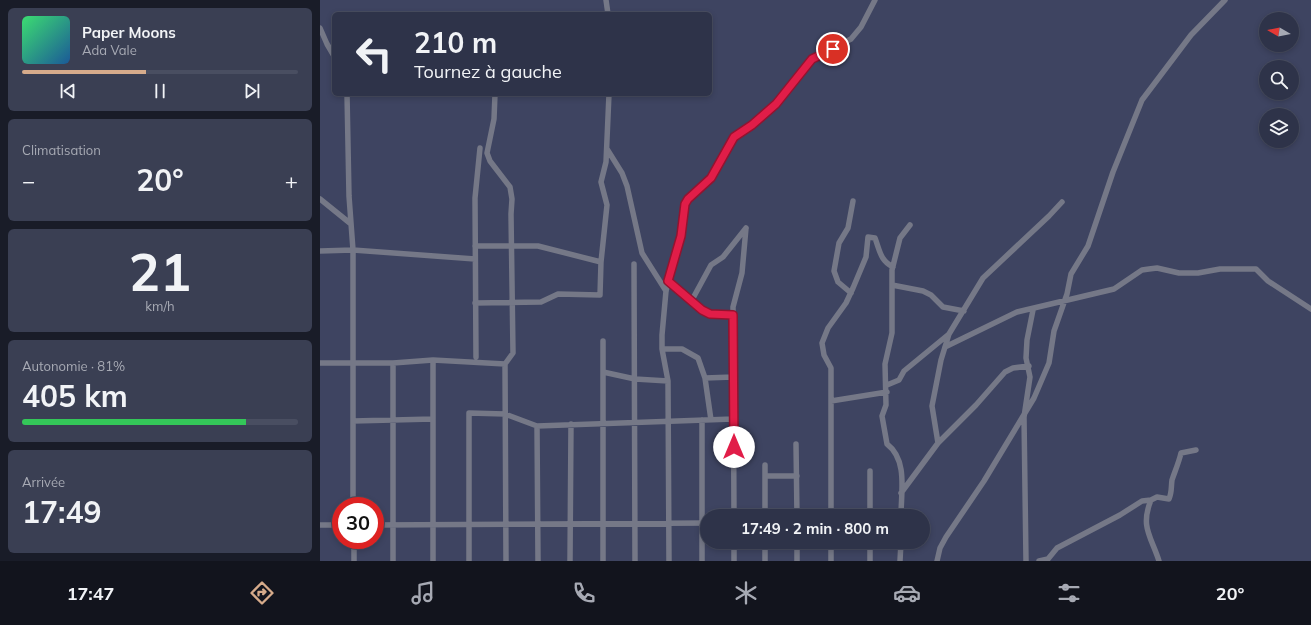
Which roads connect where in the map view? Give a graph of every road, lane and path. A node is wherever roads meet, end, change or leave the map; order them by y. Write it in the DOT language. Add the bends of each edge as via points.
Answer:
graph roads {
  1 [pos="606,0"];
  2 [pos="875,0"];
  3 [pos="1225,0"];
  4 [pos="608,12"];
  5 [pos="320,28"];
  6 [pos="332,53"];
  7 [pos="347,96"];
  8 [pos="495,96"];
  9 [pos="609,96"];
  10 [pos="480,148"];
  11 [pos="607,149"];
  12 [pos="320,198"];
  13 [pos="853,201"];
  14 [pos="1062,202"];
  15 [pos="352,224"];
  16 [pos="910,225"];
  17 [pos="512,245"];
  18 [pos="475,246"];
  19 [pos="353,250"];
  20 [pos="320,251"];
  21 [pos="475,259"];
  22 [pos="601,262"];
  23 [pos="634,264"];
  24 [pos="893,267"];
  25 [pos="668,281"];
  26 [pos="892,285"];
  27 [pos="666,291"];
  28 [pos="851,293"];
  29 [pos="692,300"];
  30 [pos="1065,301"];
  31 [pos="476,303"];
  32 [pos="512,303"];
  33 [pos="1311,309"];
  34 [pos="1033,310"];
  35 [pos="964,311"];
  36 [pos="733,315"];
  37 [pos="949,334"];
  38 [pos="603,341"];
  39 [pos="945,347"];
  40 [pos="662,349"];
  41 [pos="476,357"];
  42 [pos="432,360"];
  43 [pos="320,363"];
  44 [pos="352,363"];
  45 [pos="392,363"];
  46 [pos="505,364"];
  47 [pos="1028,366"];
  48 [pos="603,372"];
  49 [pos="733,377"];
  50 [pos="705,378"];
  51 [pos="635,379"];
  52 [pos="668,381"];
  53 [pos="887,385"];
  54 [pos="887,392"];
  55 [pos="831,400"];
  56 [pos="505,414"];
  57 [pos="1024,416"];
  58 [pos="433,419"];
  59 [pos="733,419"];
  60 [pos="668,420"];
  61 [pos="702,420"];
  62 [pos="711,420"];
  63 [pos="353,421"];
  64 [pos="393,421"];
  65 [pos="635,423"];
  66 [pos="571,424"];
  67 [pos="604,424"];
  68 [pos="537,426"];
  69 [pos="938,443"];
  70 [pos="796,444"];
  71 [pos="1196,450"];
  72 [pos="764,465"];
  73 [pos="870,471"];
  74 [pos="765,476"];
  75 [pos="796,476"];
  76 [pos="901,494"];
  77 [pos="353,497"];
  78 [pos="1152,500"];
  79 [pos="704,509"];
  80 [pos="734,509"];
  81 [pos="765,509"];
  82 [pos="797,509"];
  83 [pos="831,509"];
  84 [pos="870,509"];
  85 [pos="901,509"];
  86 [pos="668,523"];
  87 [pos="700,523"];
  88 [pos="433,524"];
  89 [pos="469,524"];
  90 [pos="506,524"];
  91 [pos="538,524"];
  92 [pos="571,524"];
  93 [pos="604,524"];
  94 [pos="635,524"];
  95 [pos="320,525"];
  96 [pos="332,525"];
  97 [pos="384,525"];
  98 [pos="393,525"];
  99 [pos="354,549"];
  100 [pos="703,549"];
  101 [pos="734,549"];
  102 [pos="765,549"];
  103 [pos="797,549"];
  104 [pos="831,549"];
  105 [pos="870,549"];
  106 [pos="900,549"];
  107 [pos="354,561"];
  108 [pos="393,561"];
  109 [pos="433,561"];
  110 [pos="469,561"];
  111 [pos="506,561"];
  112 [pos="538,561"];
  113 [pos="570,561"];
  114 [pos="603,561"];
  115 [pos="635,561"];
  116 [pos="668,561"];
  117 [pos="702,561"];
  118 [pos="734,561"];
  119 [pos="765,561"];
  120 [pos="797,561"];
  121 [pos="831,561"];
  122 [pos="870,561"];
  123 [pos="900,561"];
  124 [pos="937,561"];
  125 [pos="1026,561"];
  126 [pos="1039,561"];
  127 [pos="1159,561"];
  1 -- 4 [label="street"];
  2 -- 25 [label="street" via="856,34 842,45 812,59 776,104 734,137 711,178 688,199"];
  3 -- 30 [label="street" via="1191,35 1142,100 1113,172 1090,242 1071,274"];
  5 -- 6 [label="street"];
  7 -- 15 [label="street"];
  8 -- 17 [label="street" via="494,119 487,153 510,187"];
  9 -- 11 [label="street"];
  10 -- 18 [label="street" via="475,198"];
  11 -- 22 [label="street" via="601,182 607,205"];
  11 -- 27 [label="street" via="627,186 642,253"];
  12 -- 15 [label="street"];
  13 -- 28 [label="street" via="848,228 839,243 834,267 838,282"];
  14 -- 35 [label="street" via="983,278"];
  15 -- 19 [label="street"];
  16 -- 24 [label="street" via="900,238"];
  17 -- 18 [label="street"];
  17 -- 22 [label="street" via="538,246"];
  17 -- 32 [label="street"];
  18 -- 21 [label="street"];
  19 -- 20 [label="street"];
  19 -- 21 [label="street"];
  19 -- 44 [label="street"];
  21 -- 31 [label="street"];
  22 -- 32 [label="street" via="600,295 558,294 541,302"];
  23 -- 51 [label="street"];
  24 -- 26 [label="street"];
  24 -- 28 [label="street" via="882,258 875,238 868,237 866,256"];
  25 -- 27 [label="street"];
  25 -- 29 [label="street"];
  26 -- 35 [label="street" via="923,291 943,307"];
  26 -- 53 [label="street" via="892,333 885,364"];
  27 -- 40 [label="street"];
  28 -- 55 [label="street" via="834,318 822,344 831,368"];
  29 -- 36 [label="street" via="710,314"];
  29 -- 36 [label="street" via="711,265 723,256 746,228 742,272"];
  30 -- 33 [label="street" via="1114,289 1149,268 1179,273 1250,268 1256,269 1268,281"];
  30 -- 34 [label="street"];
  30 -- 57 [label="street" via="1054,331 1049,363"];
  31 -- 32 [label="street"];
  31 -- 41 [label="street"];
  32 -- 46 [label="street" via="513,353"];
  34 -- 39 [label="street" via="1017,312"];
  34 -- 47 [label="street" via="1027,340"];
  35 -- 37 [label="street"];
  36 -- 49 [label="street"];
  37 -- 39 [label="street"];
  37 -- 53 [label="street" via="904,371 899,380"];
  38 -- 48 [label="street"];
  39 -- 69 [label="street" via="932,406"];
  40 -- 50 [label="street" via="682,349 694,354"];
  40 -- 52 [label="street"];
  42 -- 45 [label="street"];
  42 -- 46 [label="street"];
  42 -- 58 [label="street"];
  43 -- 44 [label="street"];
  44 -- 45 [label="street"];
  44 -- 63 [label="street"];
  45 -- 64 [label="street"];
  46 -- 56 [label="street"];
  47 -- 57 [label="street" via="1029,384"];
  47 -- 69 [label="street" via="1005,372"];
  48 -- 51 [label="street"];
  48 -- 67 [label="street"];
  49 -- 50 [label="street"];
  49 -- 59 [label="street"];
  50 -- 62 [label="street"];
  51 -- 52 [label="street"];
  51 -- 65 [label="street"];
  52 -- 60 [label="street"];
  53 -- 54 [label="street"];
  54 -- 55 [label="street"];
  54 -- 76 [label="street" via="883,424 887,444 895,450 901,465"];
  55 -- 83 [label="street"];
  56 -- 68 [label="street"];
  56 -- 89 [label="street" via="469,413"];
  56 -- 90 [label="street"];
  57 -- 124 [label="street" via="946,537"];
  57 -- 125 [label="street"];
  58 -- 64 [label="street"];
  58 -- 88 [label="street"];
  59 -- 62 [label="street"];
  59 -- 80 [label="street"];
  60 -- 61 [label="street"];
  60 -- 65 [label="street"];
  60 -- 86 [label="street"];
  61 -- 62 [label="street"];
  61 -- 79 [label="street"];
  63 -- 64 [label="street"];
  63 -- 77 [label="street"];
  64 -- 98 [label="street"];
  65 -- 67 [label="street"];
  65 -- 94 [label="street"];
  66 -- 67 [label="street"];
  66 -- 68 [label="street"];
  66 -- 92 [label="street"];
  67 -- 93 [label="street"];
  68 -- 91 [label="street"];
  69 -- 76 [label="street"];
  70 -- 75 [label="street"];
  71 -- 78 [label="street" via="1181,453 1169,499 1157,497"];
  72 -- 74 [label="street"];
  73 -- 84 [label="street"];
  74 -- 75 [label="street"];
  74 -- 81 [label="street"];
  75 -- 82 [label="street"];
  76 -- 85 [label="street"];
  78 -- 126 [label="street" via="1142,501 1057,548 1048,559"];
  78 -- 127 [label="street" via="1146,516 1146,526"];
  86 -- 87 [label="street"];
  86 -- 94 [label="street"];
  86 -- 116 [label="street"];
  88 -- 89 [label="street"];
  88 -- 98 [label="street"];
  88 -- 109 [label="street"];
  89 -- 90 [label="street"];
  89 -- 110 [label="street"];
  90 -- 91 [label="street"];
  90 -- 111 [label="street"];
  91 -- 92 [label="street"];
  91 -- 112 [label="street"];
  92 -- 93 [label="street"];
  92 -- 113 [label="street"];
  93 -- 94 [label="street"];
  93 -- 114 [label="street"];
  94 -- 115 [label="street"];
  95 -- 96 [label="street"];
  97 -- 98 [label="street"];
  98 -- 108 [label="street"];
  99 -- 107 [label="street"];
  100 -- 117 [label="street"];
  101 -- 118 [label="street"];
  102 -- 119 [label="street"];
  103 -- 120 [label="street"];
  104 -- 121 [label="street"];
  105 -- 122 [label="street"];
  106 -- 123 [label="street"];
}
